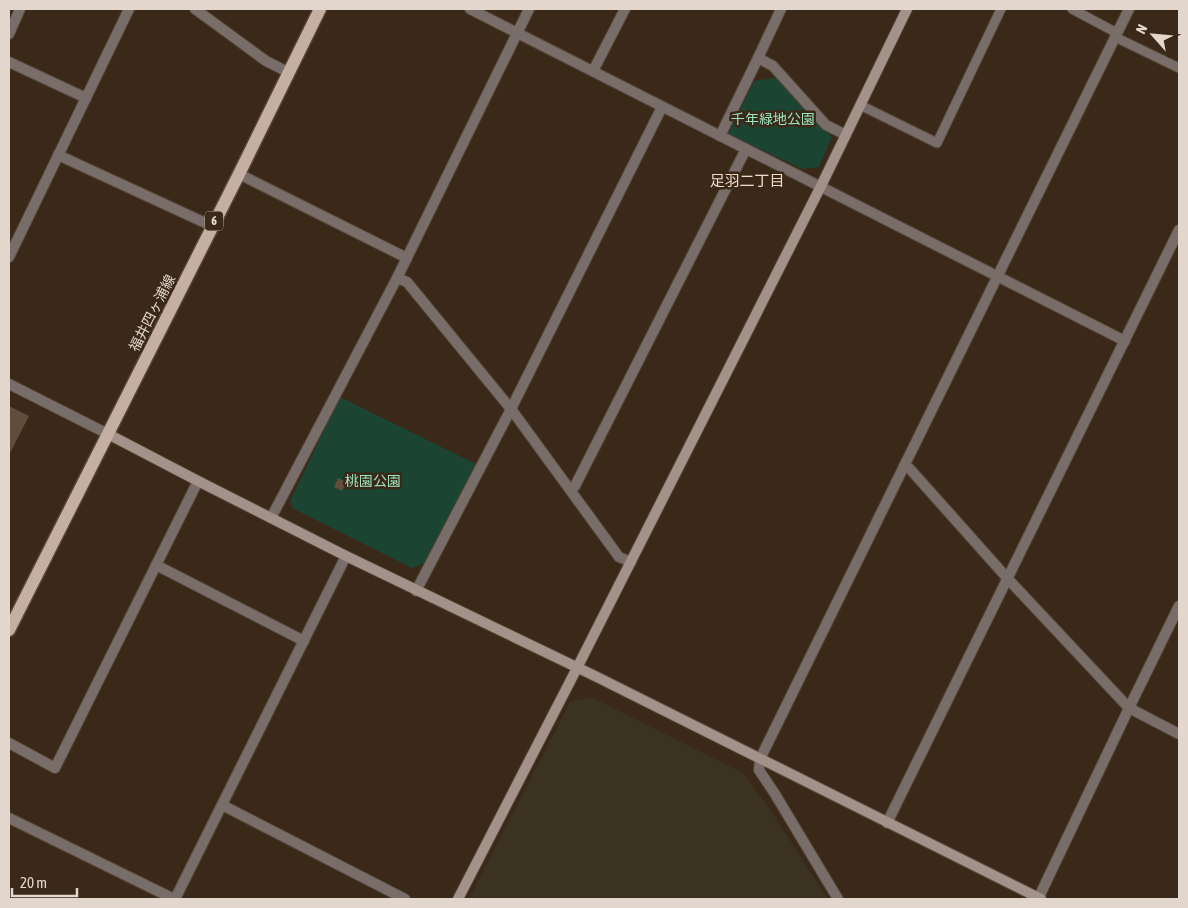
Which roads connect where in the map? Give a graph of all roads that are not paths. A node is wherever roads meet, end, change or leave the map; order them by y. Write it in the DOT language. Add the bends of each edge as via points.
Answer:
graph roads {
  1 [pos="20,9"];
  2 [pos="129,9"];
  3 [pos="195,9"];
  4 [pos="320,9"];
  5 [pos="470,9"];
  6 [pos="530,9"];
  7 [pos="625,9"];
  8 [pos="781,9"];
  9 [pos="907,9"];
  10 [pos="1001,9"];
  11 [pos="1072,9"];
  12 [pos="1129,9"];
  13 [pos="517,33"];
  14 [pos="9,34"];
  15 [pos="1116,35"];
  16 [pos="758,58"];
  17 [pos="9,62"];
  18 [pos="1179,68"];
  19 [pos="288,72"];
  20 [pos="593,72"];
  21 [pos="86,98"];
  22 [pos="860,105"];
  23 [pos="662,106"];
  24 [pos="846,135"];
  25 [pos="720,136"];
  26 [pos="746,149"];
  27 [pos="58,155"];
  28 [pos="239,174"];
  29 [pos="821,186"];
  30 [pos="212,226"];
  31 [pos="1179,230"];
  32 [pos="9,257"];
  33 [pos="407,258"];
  34 [pos="998,276"];
  35 [pos="397,278"];
  36 [pos="1125,341"];
  37 [pos="9,384"];
  38 [pos="511,409"];
  39 [pos="108,434"];
  40 [pos="904,466"];
  41 [pos="198,481"];
  42 [pos="571,489"];
  43 [pos="271,518"];
  44 [pos="346,556"];
  45 [pos="631,562"];
  46 [pos="156,564"];
  47 [pos="1008,579"];
  48 [pos="416,591"];
  49 [pos="1179,606"];
  50 [pos="9,630"];
  51 [pos="304,641"];
  52 [pos="578,668"];
  53 [pos="1129,708"];
  54 [pos="1179,734"];
  55 [pos="9,743"];
  56 [pos="760,759"];
  57 [pos="222,805"];
  58 [pos="9,818"];
  59 [pos="888,823"];
  60 [pos="175,899"];
  61 [pos="405,899"];
  62 [pos="458,899"];
  63 [pos="838,899"];
  64 [pos="1039,899"];
  1 -- 14 [label="street"];
  2 -- 21 [label="street"];
  3 -- 19 [label="street" via="266,61"];
  4 -- 19 [label="main road, 福井四ヶ浦線 / 6"];
  5 -- 13 [label="street"];
  6 -- 13 [label="street"];
  7 -- 20 [label="street"];
  8 -- 16 [label="street"];
  9 -- 22 [label="street"];
  10 -- 22 [label="lane" via="937,143"];
  11 -- 15 [label="lane"];
  12 -- 15 [label="street"];
  13 -- 20 [label="street"];
  13 -- 33 [label="street"];
  15 -- 18 [label="lane"];
  15 -- 34 [label="street"];
  16 -- 24 [label="street" via="774,66 826,125"];
  16 -- 25 [label="street"];
  17 -- 21 [label="street"];
  19 -- 28 [label="main road, 福井四ヶ浦線 / 6"];
  20 -- 23 [label="street"];
  21 -- 27 [label="street"];
  22 -- 24 [label="street"];
  23 -- 25 [label="street"];
  23 -- 38 [label="street"];
  24 -- 29 [label="street"];
  25 -- 26 [label="street"];
  26 -- 29 [label="street"];
  26 -- 42 [label="street"];
  27 -- 30 [label="street"];
  27 -- 32 [label="street"];
  28 -- 30 [label="main road, 福井四ヶ浦線 / 6"];
  28 -- 33 [label="street"];
  29 -- 34 [label="street"];
  29 -- 45 [label="street"];
  30 -- 39 [label="main road, 福井四ヶ浦線 / 6"];
  31 -- 36 [label="street"];
  33 -- 35 [label="street"];
  34 -- 36 [label="street"];
  34 -- 40 [label="street"];
  35 -- 38 [label="street" via="407,282"];
  35 -- 43 [label="street"];
  36 -- 47 [label="street"];
  37 -- 39 [label="street"];
  38 -- 42 [label="street"];
  38 -- 48 [label="street"];
  39 -- 41 [label="street"];
  39 -- 50 [label="main road, 福井四ヶ浦線 / 6"];
  40 -- 47 [label="street"];
  40 -- 56 [label="street"];
  41 -- 43 [label="street"];
  41 -- 46 [label="street"];
  42 -- 45 [label="street" via="619,556"];
  43 -- 44 [label="street"];
  44 -- 48 [label="street"];
  44 -- 51 [label="street"];
  45 -- 52 [label="street"];
  46 -- 51 [label="street"];
  46 -- 55 [label="street" via="55,768"];
  47 -- 53 [label="street"];
  47 -- 59 [label="street"];
  48 -- 52 [label="street"];
  49 -- 53 [label="street"];
  51 -- 57 [label="street"];
  52 -- 56 [label="street"];
  52 -- 62 [label="street"];
  53 -- 54 [label="street"];
  53 -- 64 [label="street"];
  56 -- 59 [label="street"];
  56 -- 63 [label="street" via="759,770"];
  57 -- 60 [label="street"];
  57 -- 61 [label="street"];
  58 -- 60 [label="street"];
  59 -- 64 [label="street"];
}
